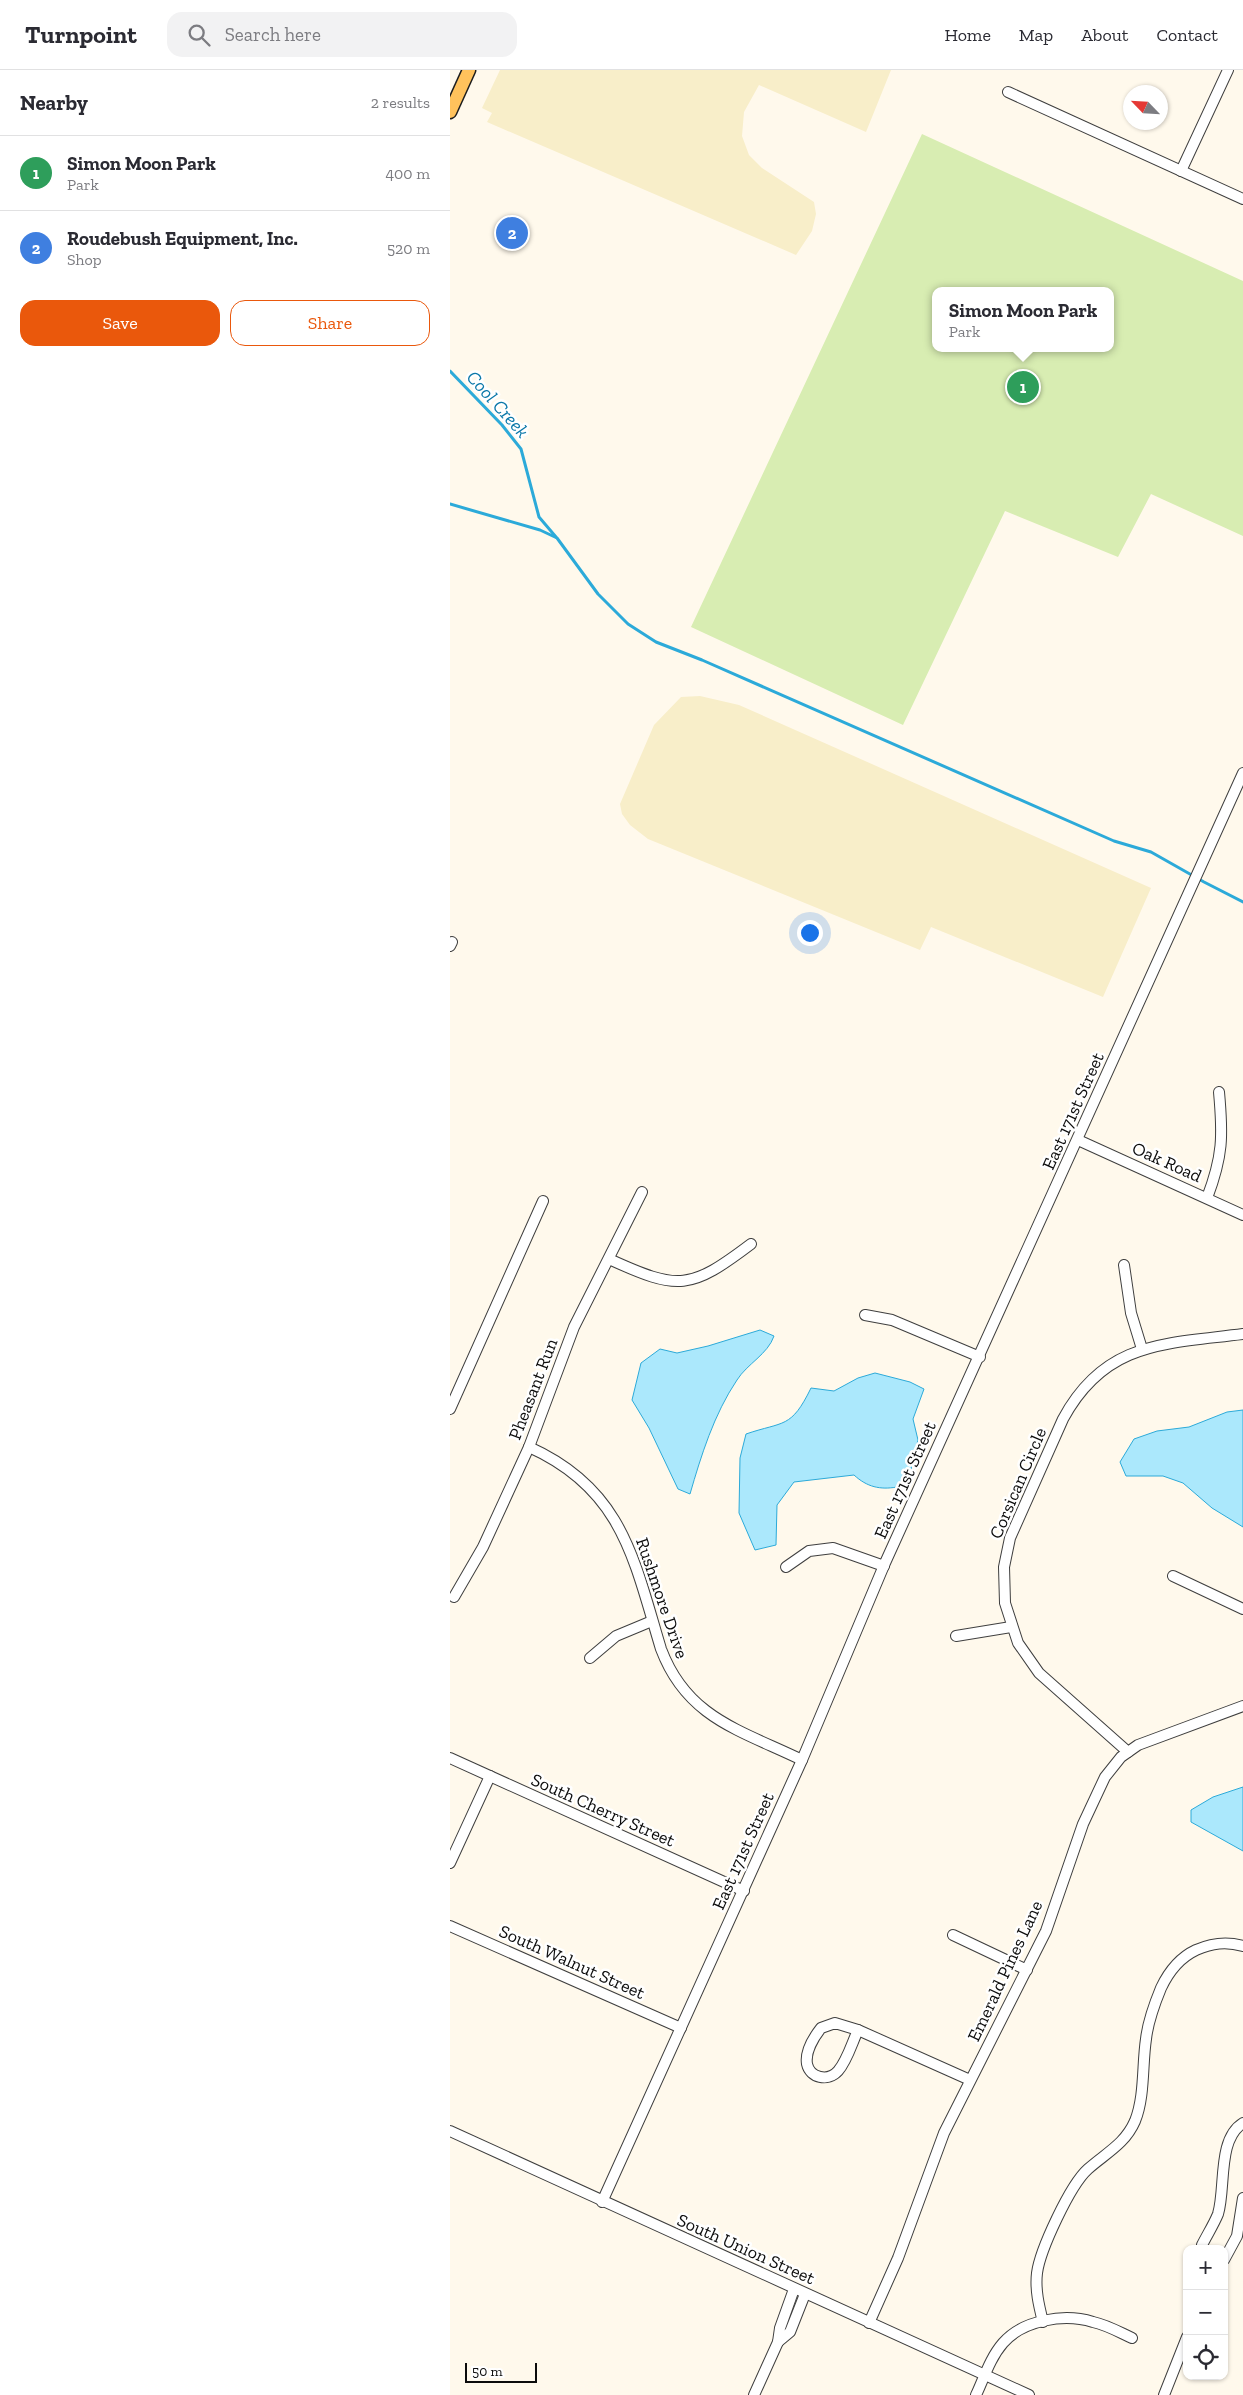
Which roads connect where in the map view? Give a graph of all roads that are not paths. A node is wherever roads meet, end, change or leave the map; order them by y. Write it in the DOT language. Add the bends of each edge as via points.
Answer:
graph roads {
  1 [pos="469,70"];
  2 [pos="1228,70"];
  3 [pos="1008,92"];
  4 [pos="450,112"];
  5 [pos="1181,171"];
  6 [pos="1243,199"];
  7 [pos="1243,773"];
  8 [pos="1219,1092"];
  9 [pos="1078,1140"];
  10 [pos="642,1192"];
  11 [pos="1207,1198"];
  12 [pos="543,1201"];
  13 [pos="1243,1215"];
  14 [pos="751,1244"];
  15 [pos="609,1260"];
  16 [pos="1124,1265"];
  17 [pos="865,1315"];
  18 [pos="1243,1334"];
  19 [pos="1142,1349"];
  20 [pos="980,1357"];
  21 [pos="450,1409"];
  22 [pos="529,1447"];
  23 [pos="884,1566"];
  24 [pos="786,1567"];
  25 [pos="1173,1576"];
  26 [pos="454,1597"];
  27 [pos="1243,1609"];
  28 [pos="652,1621"];
  29 [pos="1011,1627"];
  30 [pos="956,1636"];
  31 [pos="590,1658"];
  32 [pos="1243,1706"];
  33 [pos="1128,1752"];
  34 [pos="450,1758"];
  35 [pos="802,1760"];
  36 [pos="490,1776"];
  37 [pos="450,1862"];
  38 [pos="744,1891"];
  39 [pos="450,1926"];
  40 [pos="953,1935"];
  41 [pos="1243,1946"];
  42 [pos="1027,1970"];
  43 [pos="681,2028"];
  44 [pos="858,2030"];
  45 [pos="970,2080"];
  46 [pos="1243,2123"];
  47 [pos="450,2132"];
  48 [pos="1243,2198"];
  49 [pos="602,2202"];
  50 [pos="1202,2245"];
  51 [pos="1228,2253"];
  52 [pos="794,2289"];
  53 [pos="805,2294"];
  54 [pos="1043,2322"];
  55 [pos="869,2323"];
  56 [pos="1132,2338"];
  57 [pos="778,2342"];
  58 [pos="1183,2348"];
  59 [pos="986,2375"];
  60 [pos="754,2395"];
  61 [pos="976,2395"];
  62 [pos="1029,2395"];
  63 [pos="1164,2395"];
  1 -- 4 [label="main road"];
  2 -- 5 [label="street"];
  3 -- 5 [label="street"];
  5 -- 6 [label="street"];
  7 -- 9 [label="street, East 171st Street"];
  8 -- 11 [label="street" via="1222,1148"];
  9 -- 11 [label="street, Oak Road"];
  9 -- 20 [label="street, East 171st Street"];
  10 -- 15 [label="street, Pheasant Run"];
  11 -- 13 [label="street, Oak Road"];
  12 -- 21 [label="street"];
  14 -- 15 [label="street" via="714,1271 686,1281 658,1280"];
  15 -- 22 [label="street, Pheasant Run" via="574,1327"];
  16 -- 19 [label="street" via="1131,1313"];
  17 -- 20 [label="street" via="892,1320"];
  18 -- 19 [label="street, Corsican Circle"];
  19 -- 29 [label="street, Corsican Circle" via="1098,1373 1084,1387 1063,1419 1006,1550 1003,1585"];
  20 -- 23 [label="street, East 171st Street"];
  22 -- 26 [label="street, Pheasant Run" via="483,1547"];
  22 -- 28 [label="street, Rushmore Drive" via="574,1473 608,1508 630,1549"];
  23 -- 24 [label="street" via="833,1548 809,1552"];
  23 -- 35 [label="street, East 171st Street"];
  25 -- 27 [label="street"];
  28 -- 31 [label="street" via="616,1636"];
  28 -- 35 [label="street, Rushmore Drive" via="666,1664 692,1701 722,1722"];
  29 -- 30 [label="street"];
  29 -- 33 [label="street, Corsican Circle" via="1039,1673"];
  32 -- 33 [label="street, Emerald Pines Lane" via="1146,1742"];
  33 -- 42 [label="street, Emerald Pines Lane" via="1112,1767 1096,1794 1072,1852 1046,1931"];
  34 -- 36 [label="street, South Cherry Street"];
  35 -- 38 [label="street, East 171st Street"];
  36 -- 37 [label="street"];
  36 -- 38 [label="street, South Cherry Street"];
  38 -- 43 [label="street, East 171st Street"];
  39 -- 43 [label="street, South Walnut Street"];
  40 -- 42 [label="street"];
  41 -- 54 [label="street" via="1226,1942 1202,1947 1178,1961 1165,1980 1148,2024 1135,2120 1118,2146 1088,2168 1071,2190 1040,2261 1037,2284"];
  42 -- 45 [label="street, Emerald Pines Lane"];
  43 -- 49 [label="street, East 171st Street"];
  44 -- 44 [label="street" via="835,2023 821,2028 808,2054 810,2070 822,2078 839,2070"];
  44 -- 45 [label="street"];
  45 -- 55 [label="street, Emerald Pines Lane" via="933,2159 898,2258"];
  46 -- 50 [label="street" via="1233,2131 1227,2147 1218,2213"];
  47 -- 49 [label="street, South Union Street"];
  48 -- 51 [label="street" via="1237,2236"];
  49 -- 52 [label="street, South Union Street"];
  52 -- 53 [label="street, South Union Street"];
  52 -- 57 [label="street"];
  53 -- 55 [label="street, South Union Street"];
  53 -- 57 [label="street" via="790,2332"];
  54 -- 56 [label="street" via="1080,2319"];
  54 -- 59 [label="street" via="1029,2325 1010,2337 995,2355"];
  55 -- 59 [label="street, South Union Street"];
  57 -- 60 [label="street"];
  58 -- 63 [label="street"];
  59 -- 61 [label="street"];
  59 -- 62 [label="street, South Union Street"];
}
